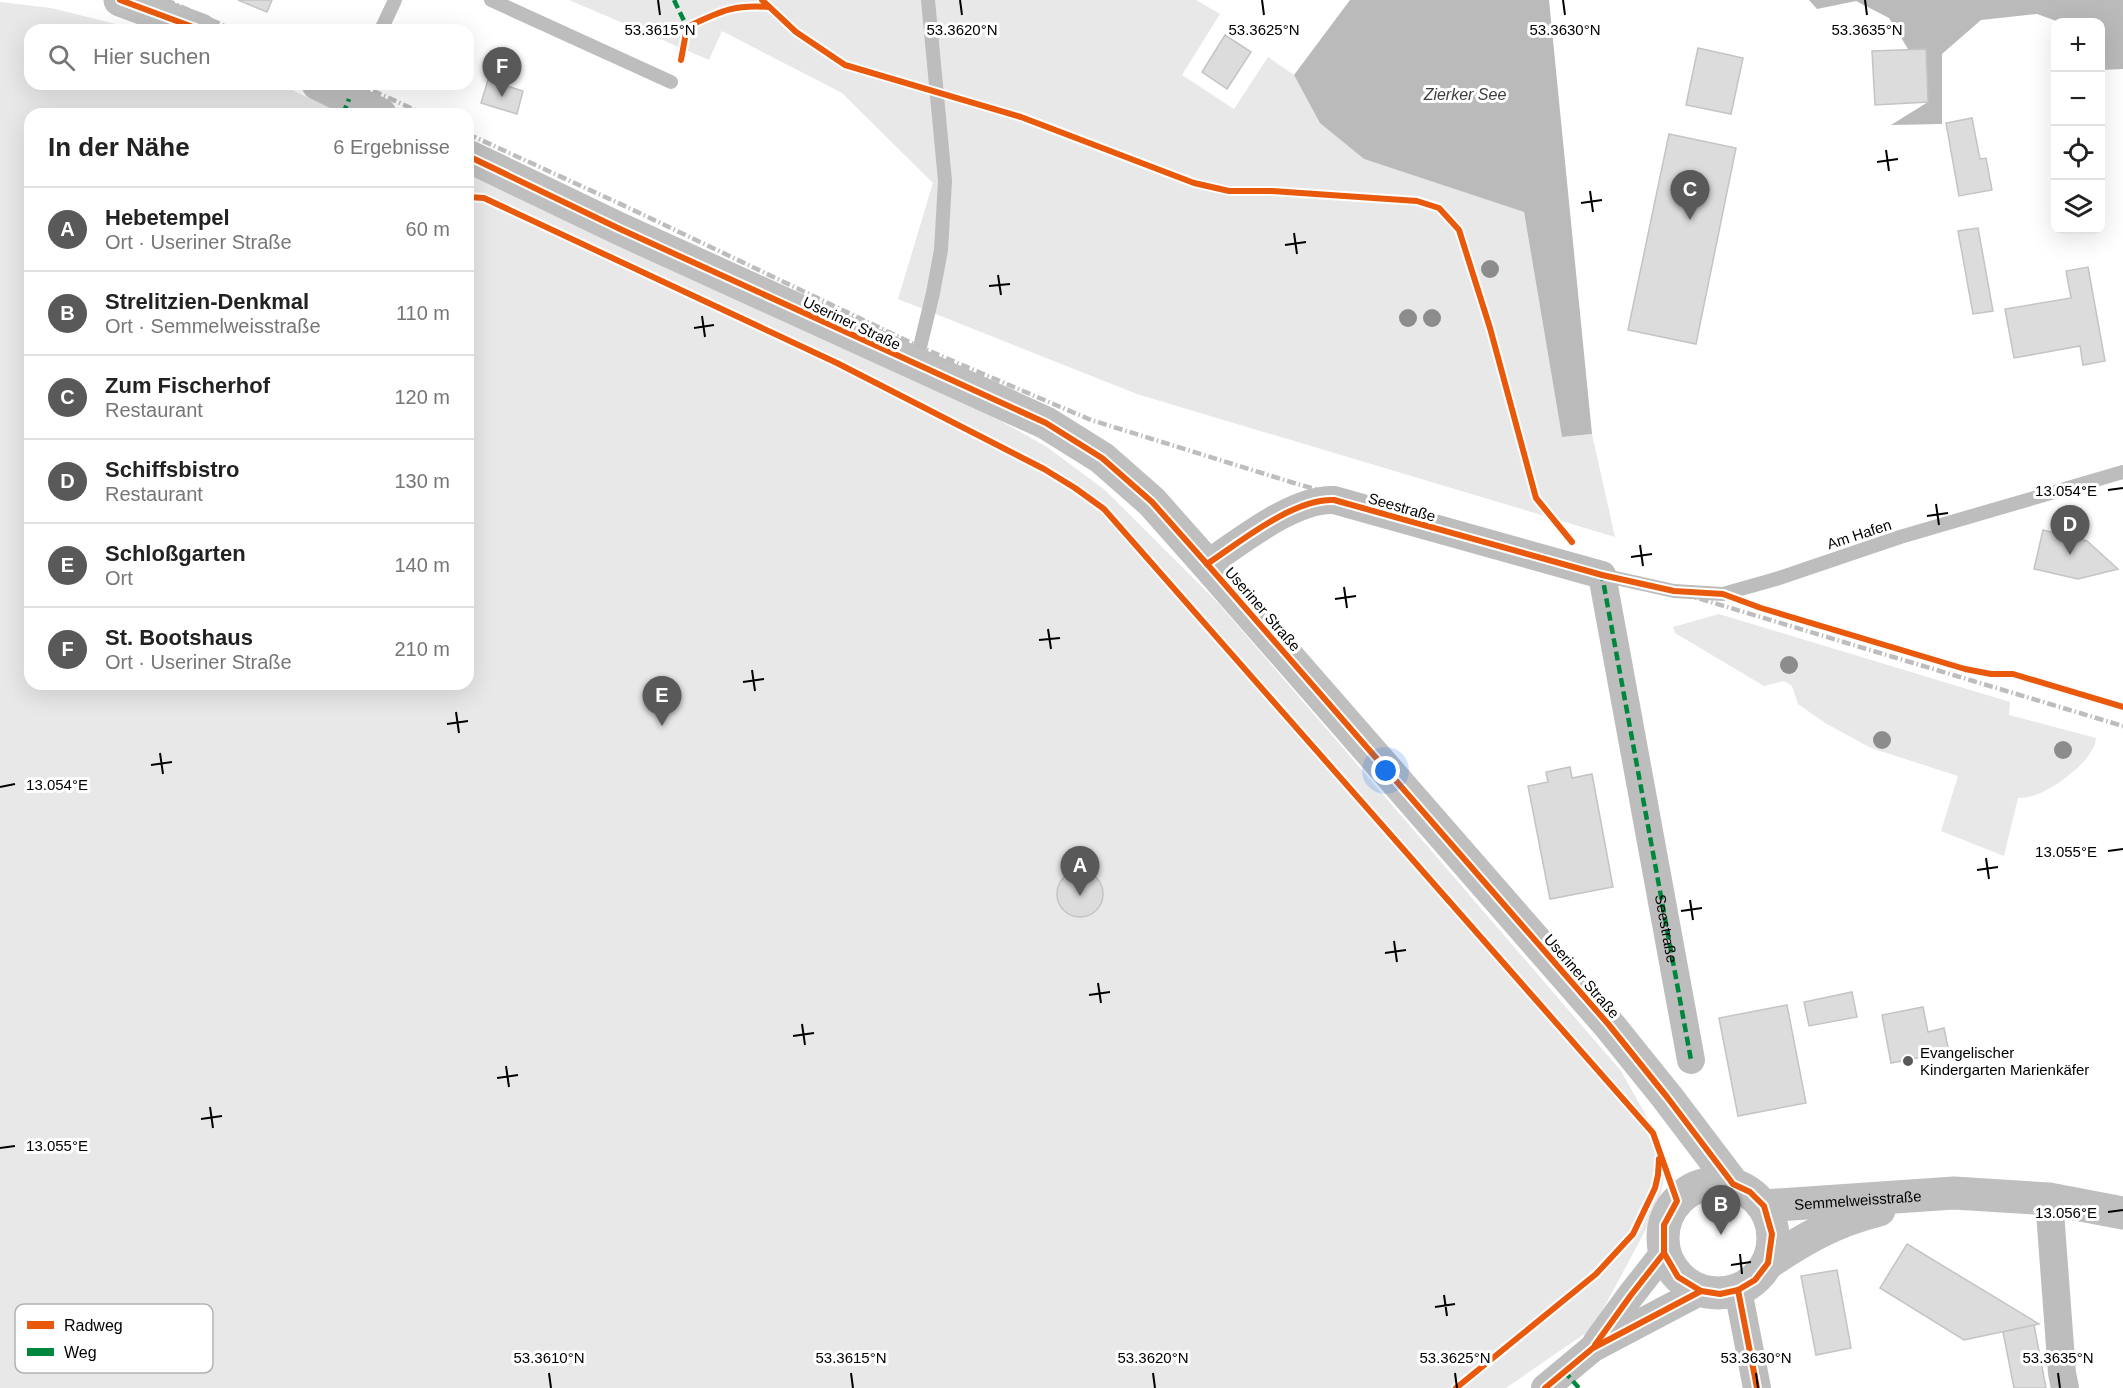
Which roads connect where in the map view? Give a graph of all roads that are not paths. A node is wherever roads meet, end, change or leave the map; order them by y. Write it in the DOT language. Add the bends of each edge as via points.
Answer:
graph roads {
  1 [pos="120,0"];
  2 [pos="395,0"];
  3 [pos="491,0"];
  4 [pos="928,0"];
  5 [pos="185,24"];
  6 [pos="384,24"];
  7 [pos="671,82"];
  8 [pos="353,91"];
  9 [pos="373,108"];
  10 [pos="474,159"];
  11 [pos="912,363"];
  12 [pos="2123,472"];
  13 [pos="1207,564"];
  14 [pos="1602,575"];
  15 [pos="1691,1060"];
  16 [pos="1668,1097"];
  17 [pos="1733,1184"];
  18 [pos="1695,1187"];
  19 [pos="1954,1193"];
  20 [pos="2049,1199"];
  21 [pos="1764,1206"];
  22 [pos="2123,1212"];
  23 [pos="1664,1253"];
  24 [pos="1768,1263"];
  25 [pos="1738,1290"];
  26 [pos="1701,1291"];
  27 [pos="1593,1347"];
  28 [pos="1545,1388"];
  29 [pos="1757,1388"];
  30 [pos="2065,1388"];
  1 -- 5 [label="main road"];
  2 -- 6 [label="lane"];
  3 -- 7 [label="lane"];
  4 -- 11 [label="lane" via="945,181 941,250 920,347"];
  8 -- 9 [label="main road"];
  10 -- 11 [label="main road, Useriner Straße"];
  11 -- 13 [label="main road, Useriner Straße" via="1046,423 1102,458 1152,502"];
  12 -- 14 [label="lane, Am Hafen" via="1723,594 1674,591"];
  13 -- 14 [label="street, Seestraße" via="1288,511 1322,499"];
  13 -- 16 [label="main road, Useriner Straße"];
  14 -- 15 [label="street, Seestraße"];
  16 -- 17 [label="main road, Useriner Straße"];
  16 -- 18 [label="main road, Useriner Straße"];
  17 -- 18 [label="main road" via="1714,1182"];
  17 -- 21 [label="main road" via="1750,1192"];
  18 -- 23 [label="main road" via="1677,1201 1664,1225"];
  19 -- 20 [label="main road, Semmelweisstraße"];
  19 -- 21 [label="main road, Semmelweisstraße"];
  19 -- 24 [label="main road, Semmelweisstraße" via="1851,1217 1804,1239"];
  20 -- 22 [label="main road, Semmelweisstraße"];
  20 -- 30 [label="street"];
  21 -- 24 [label="main road" via="1772,1234"];
  23 -- 26 [label="main road" via="1678,1277"];
  23 -- 27 [label="street"];
  24 -- 25 [label="main road" via="1755,1280"];
  25 -- 26 [label="main road" via="1720,1294"];
  25 -- 29 [label="street"];
  26 -- 27 [label="street"];
  27 -- 28 [label="street"];
}
